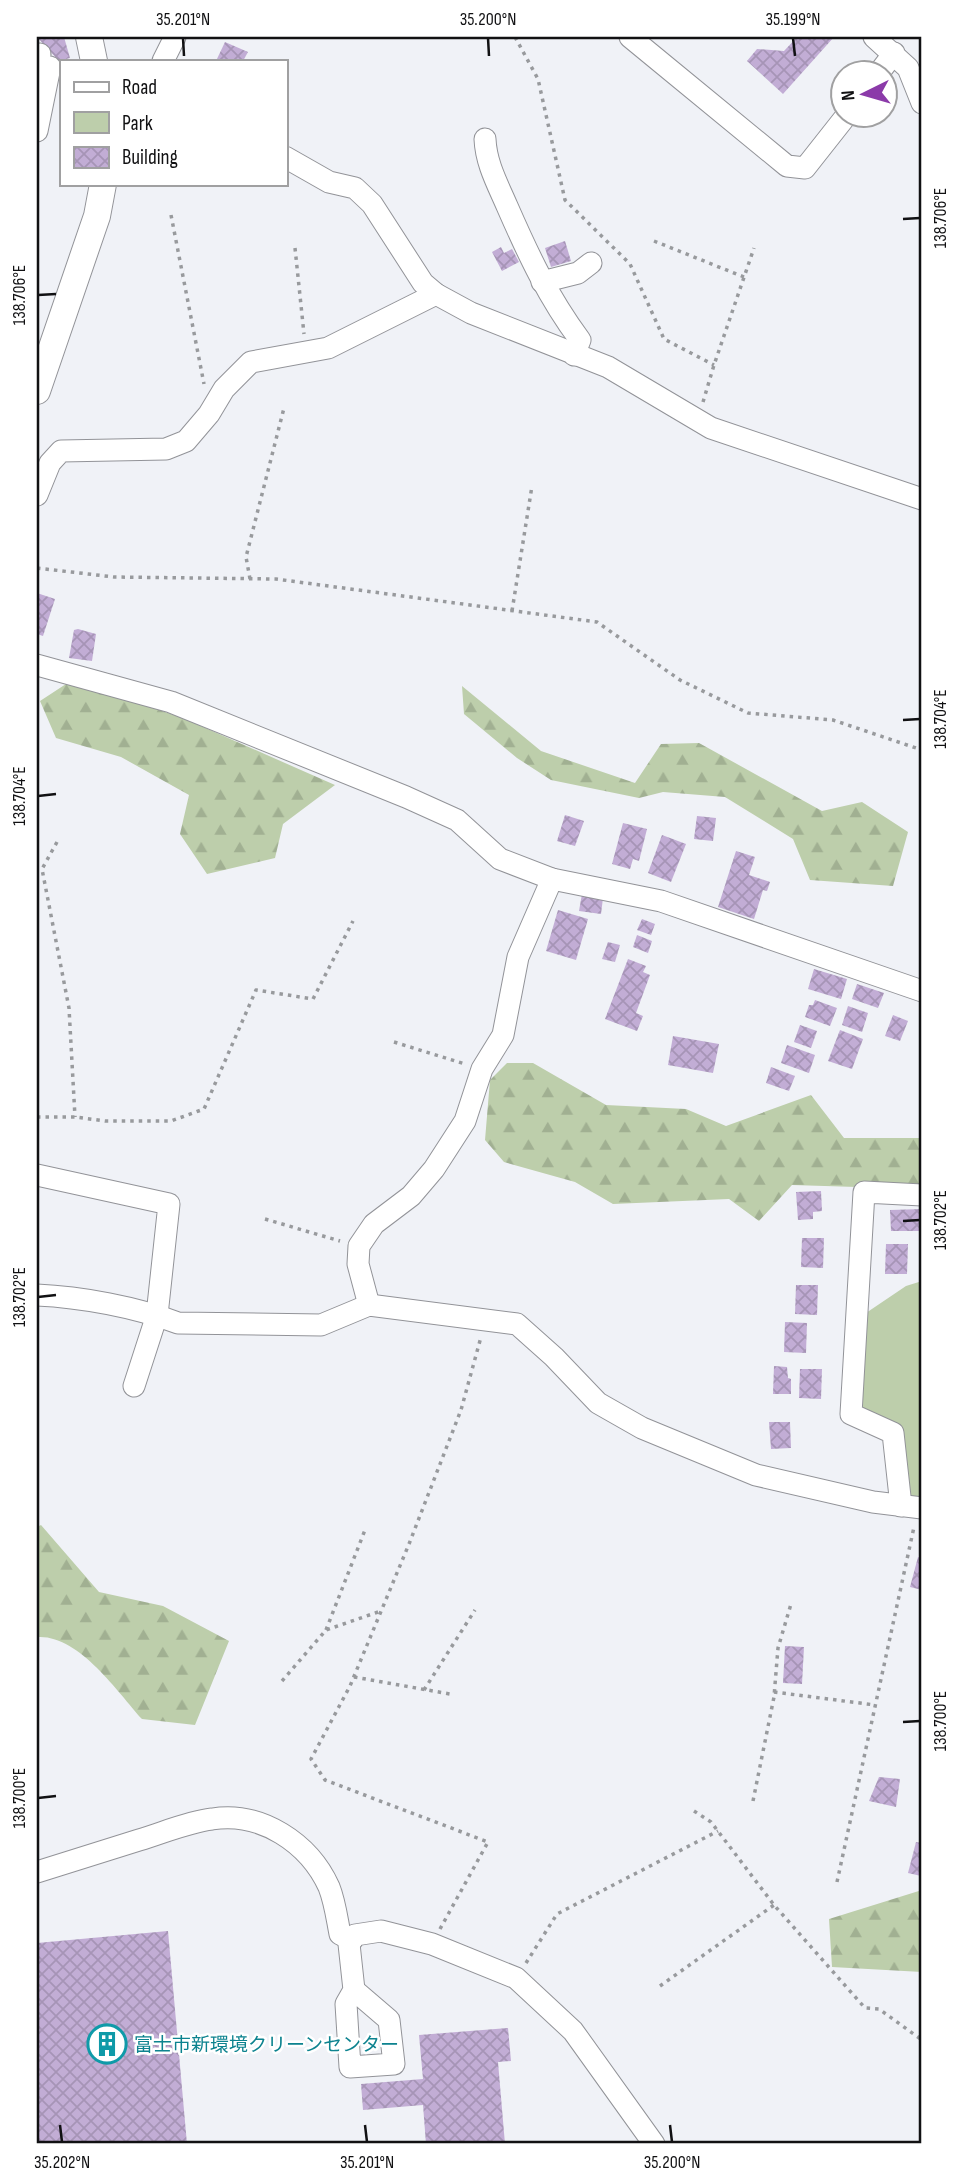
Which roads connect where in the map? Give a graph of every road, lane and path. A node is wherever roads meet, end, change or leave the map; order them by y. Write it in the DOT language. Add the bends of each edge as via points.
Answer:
graph roads {
  1 [pos="89,37"];
  2 [pos="175,37"];
  3 [pos="515,37"];
  4 [pos="630,37"];
  5 [pos="874,37"];
  6 [pos="894,53"];
  7 [pos="94,60"];
  8 [pos="164,60"];
  9 [pos="889,60"];
  10 [pos="45,61"];
  11 [pos="922,103"];
  12 [pos="38,124"];
  13 [pos="835,130"];
  14 [pos="485,139"];
  15 [pos="287,158"];
  16 [pos="103,186"];
  17 [pos="171,215"];
  18 [pos="654,241"];
  19 [pos="754,247"];
  20 [pos="295,248"];
  21 [pos="591,263"];
  22 [pos="744,277"];
  23 [pos="542,282"];
  24 [pos="436,294"];
  25 [pos="306,350"];
  26 [pos="574,355"];
  27 [pos="714,365"];
  28 [pos="37,391"];
  29 [pos="284,408"];
  30 [pos="209,414"];
  31 [pos="698,421"];
  32 [pos="532,486"];
  33 [pos="37,495"];
  34 [pos="922,499"];
  35 [pos="37,568"];
  36 [pos="250,579"];
  37 [pos="512,611"];
  38 [pos="37,665"];
  39 [pos="922,750"];
  40 [pos="58,842"];
  41 [pos="552,879"];
  42 [pos="353,921"];
  43 [pos="922,991"];
  44 [pos="394,1042"];
  45 [pos="482,1069"];
  46 [pos="37,1117"];
  47 [pos="75,1117"];
  48 [pos="37,1175"];
  49 [pos="922,1195"];
  50 [pos="265,1219"];
  51 [pos="359,1246"];
  52 [pos="37,1295"];
  53 [pos="369,1305"];
  54 [pos="156,1315"];
  55 [pos="485,1321"];
  56 [pos="134,1386"];
  57 [pos="914,1507"];
  58 [pos="365,1530"];
  59 [pos="791,1604"];
  60 [pos="475,1610"];
  61 [pos="381,1611"];
  62 [pos="326,1630"];
  63 [pos="354,1677"];
  64 [pos="282,1681"];
  65 [pos="424,1690"];
  66 [pos="775,1692"];
  67 [pos="450,1694"];
  68 [pos="875,1704"];
  69 [pos="753,1801"];
  70 [pos="694,1811"];
  71 [pos="718,1831"];
  72 [pos="37,1872"];
  73 [pos="837,1882"];
  74 [pos="774,1905"];
  75 [pos="352,1940"];
  76 [pos="432,1944"];
  77 [pos="516,1978"];
  78 [pos="660,1986"];
  79 [pos="354,1990"];
  80 [pos="922,2040"];
  81 [pos="654,2144"];
  1 -- 7 [label="main road"];
  2 -- 8 [label="street"];
  3 -- 27 [label="path" via="538,79 565,200 630,264 664,339"];
  4 -- 13 [label="street" via="787,166 805,168"];
  5 -- 6 [label="street"];
  6 -- 9 [label="street"];
  6 -- 11 [label="street" via="908,68"];
  10 -- 12 [label="street"];
  14 -- 23 [label="street" via="486,159"];
  15 -- 24 [label="street" via="329,181 355,188 372,204 423,283"];
  16 -- 28 [label="main road" via="97,216"];
  17 -- 30 [label="path"];
  18 -- 22 [label="path"];
  19 -- 22 [label="path"];
  20 -- 25 [label="path"];
  21 -- 23 [label="street" via="578,273"];
  22 -- 27 [label="path"];
  23 -- 26 [label="street" via="580,340"];
  24 -- 25 [label="street" via="328,348"];
  24 -- 26 [label="street"];
  25 -- 30 [label="street" via="251,362 224,389"];
  26 -- 31 [label="street" via="608,367"];
  27 -- 31 [label="path"];
  29 -- 36 [label="path" via="246,557"];
  30 -- 33 [label="street" via="186,441 166,449 61,451 50,463"];
  31 -- 34 [label="street"];
  32 -- 37 [label="path"];
  35 -- 36 [label="path" via="114,577"];
  36 -- 37 [label="path"];
  37 -- 39 [label="path" via="597,622 680,680 748,713 832,720"];
  38 -- 41 [label="street" via="171,702 406,797 457,820 500,859"];
  40 -- 47 [label="path" via="42,869 69,1008"];
  41 -- 43 [label="street" via="661,901"];
  41 -- 45 [label="street" via="518,957 503,1035"];
  42 -- 47 [label="path" via="313,999 256,990 204,1109 171,1121"];
  44 -- 45 [label="path"];
  45 -- 51 [label="street" via="466,1121 434,1169 411,1196 374,1224"];
  46 -- 47 [label="path"];
  48 -- 54 [label="street" via="169,1204"];
  49 -- 57 [label="street" via="864,1192 851,1414 893,1433"];
  50 -- 51 [label="path"];
  51 -- 53 [label="street" via="358,1264"];
  52 -- 54 [label="street"];
  53 -- 54 [label="street" via="321,1325 178,1323"];
  53 -- 55 [label="street"];
  54 -- 56 [label="street"];
  55 -- 57 [label="street" via="517,1324 598,1404 642,1429 756,1475"];
  55 -- 61 [label="path" via="461,1410"];
  57 -- 68 [label="path"];
  58 -- 62 [label="path"];
  59 -- 66 [label="path" via="778,1648"];
  60 -- 65 [label="path"];
  61 -- 62 [label="path"];
  61 -- 63 [label="path"];
  62 -- 64 [label="path"];
  63 -- 65 [label="path"];
  63 -- 76 [label="path" via="311,1759 325,1780 488,1842"];
  65 -- 67 [label="path"];
  66 -- 68 [label="path"];
  66 -- 69 [label="path"];
  68 -- 73 [label="path"];
  70 -- 71 [label="path"];
  71 -- 74 [label="path"];
  71 -- 77 [label="path" via="557,1914"];
  72 -- 75 [label="street" via="199,1822 252,1821 283,1835 313,1862 330,1890 340,1934"];
  74 -- 78 [label="path"];
  74 -- 80 [label="path" via="865,2008 879,2009"];
  75 -- 76 [label="street" via="355,1935 381,1931"];
  75 -- 79 [label="street"];
  76 -- 77 [label="street"];
  77 -- 81 [label="street" via="573,2031"];
}
